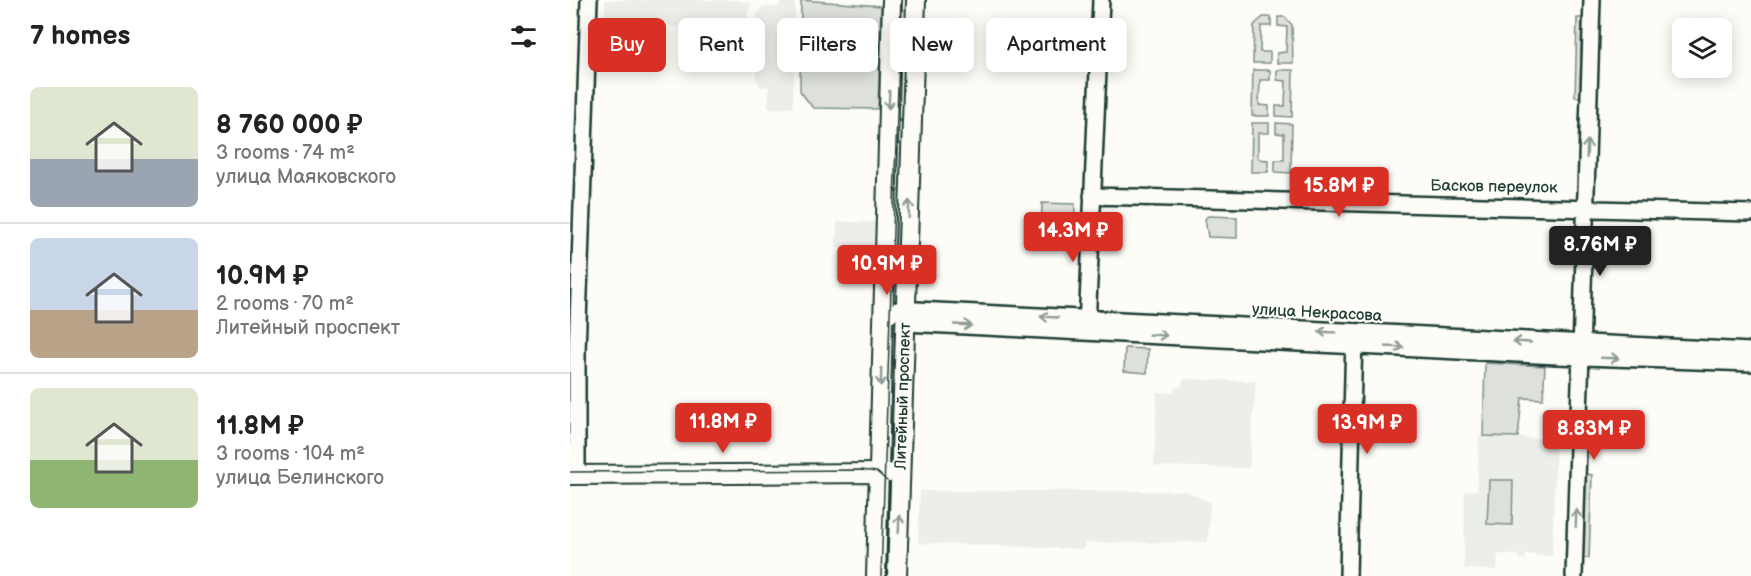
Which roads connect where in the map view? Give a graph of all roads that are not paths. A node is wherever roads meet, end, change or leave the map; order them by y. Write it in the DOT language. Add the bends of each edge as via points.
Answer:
graph roads {
  1 [pos="589,0"];
  2 [pos="892,0"];
  3 [pos="916,0"];
  4 [pos="1101,0"];
  5 [pos="1592,0"];
  6 [pos="1092,196"];
  7 [pos="1586,208"];
  8 [pos="1751,213"];
  9 [pos="905,316"];
  10 [pos="882,318"];
  11 [pos="1088,325"];
  12 [pos="1354,339"];
  13 [pos="1580,351"];
  14 [pos="1751,351"];
  15 [pos="1751,363"];
  16 [pos="878,473"];
  17 [pos="900,473"];
  18 [pos="574,474"];
  19 [pos="876,576"];
  20 [pos="897,576"];
  21 [pos="1348,576"];
  22 [pos="1574,576"];
  1 -- 18 [label="street"];
  2 -- 10 [label="main road, Литейный проспект, one-way"];
  9 -- 3 [label="main road, Литейный проспект, one-way"];
  4 -- 6 [label="street"];
  7 -- 5 [label="street, one-way"];
  6 -- 7 [label="street, Басков переулок"];
  6 -- 11 [label="street"];
  7 -- 8 [label="street, Басков переулок"];
  7 -- 13 [label="street"];
  9 -- 10 [label="street, улица Некрасова" via="897,310"];
  9 -- 11 [label="street, улица Некрасова"];
  9 -- 17 [label="main road, Литейный проспект"];
  10 -- 16 [label="main road, Литейный проспект, one-way"];
  11 -- 12 [label="street, улица Некрасова"];
  12 -- 13 [label="street, улица Некрасова"];
  12 -- 21 [label="street"];
  13 -- 14 [label="street, улица Некрасова"];
  13 -- 15 [label="street, улица Некрасова, one-way"];
  22 -- 13 [label="street, one-way"];
  16 -- 17 [label="main road"];
  16 -- 18 [label="main road"];
  16 -- 19 [label="main road, Литейный проспект"];
  20 -- 17 [label="main road, Литейный проспект, one-way"];
}
